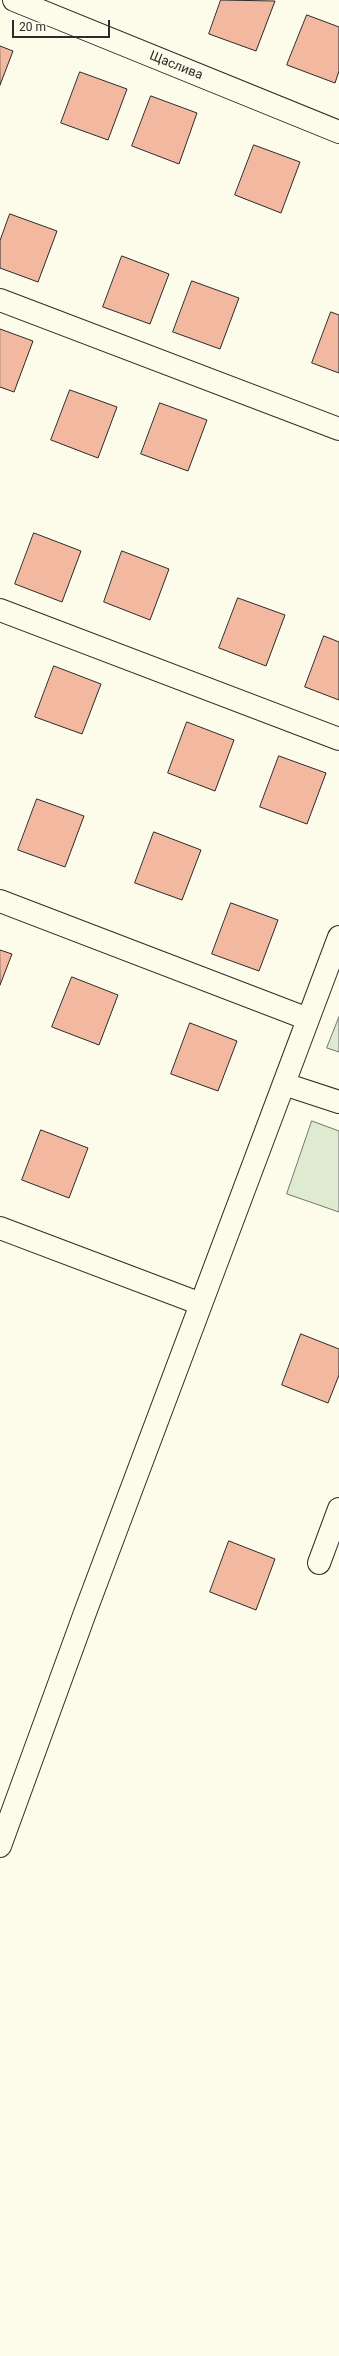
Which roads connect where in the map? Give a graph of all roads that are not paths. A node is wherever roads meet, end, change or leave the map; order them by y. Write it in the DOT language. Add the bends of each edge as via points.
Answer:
graph roads {
  1 [pos="14,0"];
  2 [pos="339,132"];
  3 [pos="0,300"];
  4 [pos="339,429"];
  5 [pos="0,610"];
  6 [pos="339,739"];
  7 [pos="0,902"];
  8 [pos="339,937"];
  9 [pos="308,1019"];
  10 [pos="284,1084"];
  11 [pos="339,1102"];
  12 [pos="0,1228"];
  13 [pos="201,1304"];
  14 [pos="339,1509"];
  15 [pos="320,1563"];
  16 [pos="0,1846"];
  1 -- 2 [label="street, Щаслива"];
  3 -- 4 [label="street"];
  5 -- 6 [label="street"];
  7 -- 9 [label="street"];
  8 -- 9 [label="street"];
  9 -- 10 [label="street"];
  10 -- 11 [label="street"];
  10 -- 13 [label="street"];
  12 -- 13 [label="street"];
  13 -- 16 [label="street"];
  14 -- 15 [label="street"];
}
